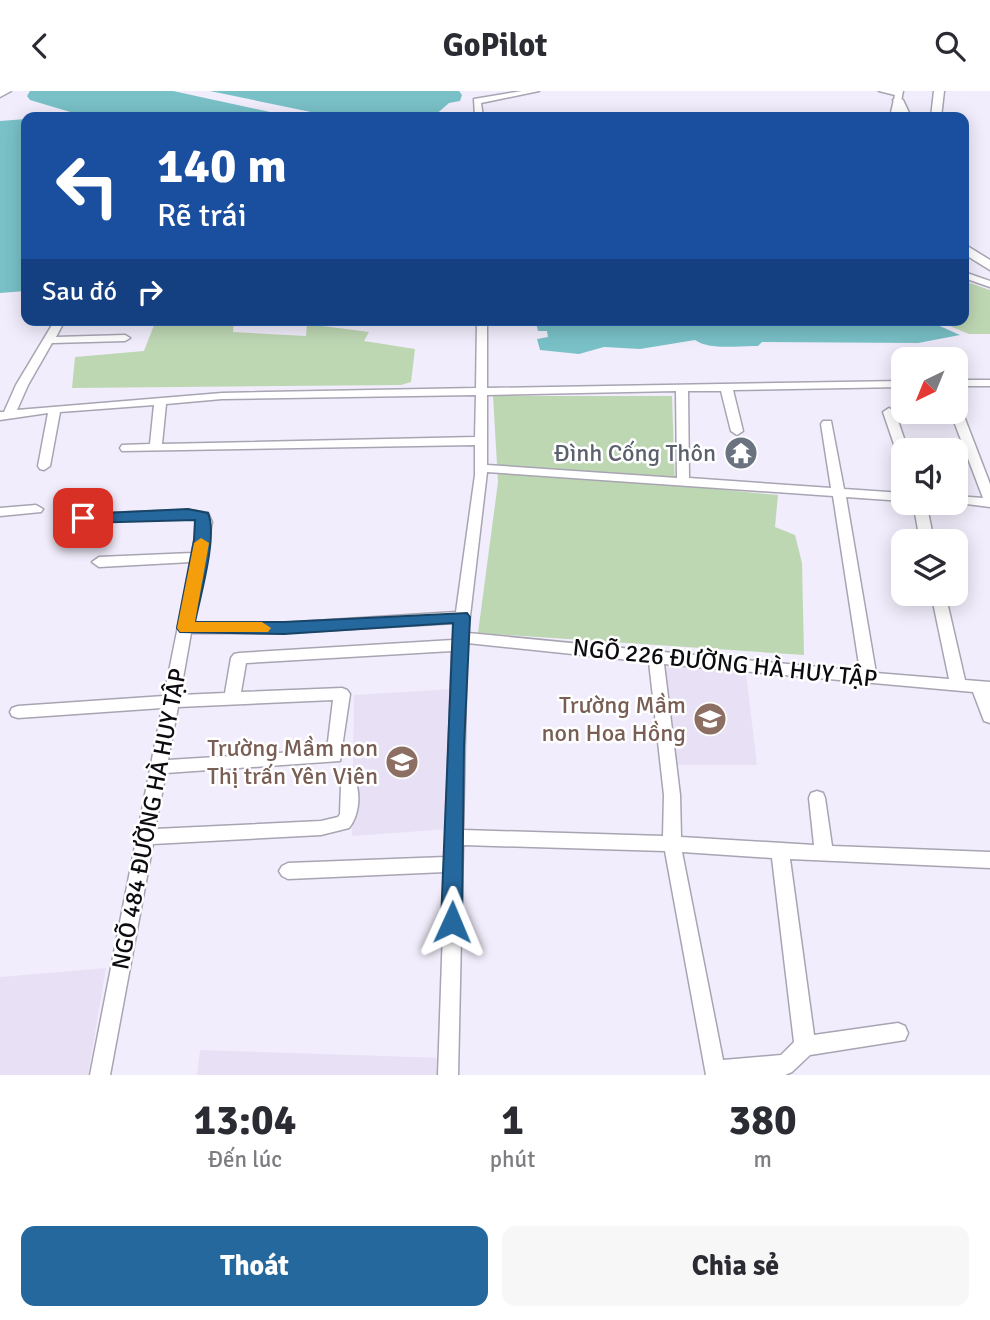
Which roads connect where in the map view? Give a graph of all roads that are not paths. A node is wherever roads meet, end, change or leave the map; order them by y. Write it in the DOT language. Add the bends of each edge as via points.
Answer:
graph roads {
  1 [pos="6,91"];
  2 [pos="535,91"];
  3 [pos="883,91"];
  4 [pos="939,91"];
  5 [pos="0,95"];
  6 [pos="898,95"];
  7 [pos="478,112"];
  8 [pos="904,112"];
  9 [pos="937,112"];
  10 [pos="969,243"];
  11 [pos="969,251"];
  12 [pos="990,254"];
  13 [pos="990,266"];
  14 [pos="969,277"];
  15 [pos="990,284"];
  16 [pos="56,326"];
  17 [pos="482,326"];
  18 [pos="125,338"];
  19 [pos="48,340"];
  20 [pos="968,383"];
  21 [pos="990,383"];
  22 [pos="891,384"];
  23 [pos="726,387"];
  24 [pos="682,388"];
  25 [pos="480,391"];
  26 [pos="160,401"];
  27 [pos="55,409"];
  28 [pos="889,412"];
  29 [pos="4,416"];
  30 [pos="827,424"];
  31 [pos="961,424"];
  32 [pos="737,431"];
  33 [pos="898,438"];
  34 [pos="481,441"];
  35 [pos="156,447"];
  36 [pos="126,448"];
  37 [pos="44,466"];
  38 [pos="481,468"];
  39 [pos="683,481"];
  40 [pos="838,492"];
  41 [pos="891,496"];
  42 [pos="968,501"];
  43 [pos="990,502"];
  44 [pos="36,509"];
  45 [pos="0,512"];
  46 [pos="83,518"];
  47 [pos="199,557"];
  48 [pos="99,562"];
  49 [pos="941,606"];
  50 [pos="462,617"];
  51 [pos="186,628"];
  52 [pos="460,641"];
  53 [pos="656,658"];
  54 [pos="869,677"];
  55 [pos="958,685"];
  56 [pos="984,687"];
  57 [pos="232,699"];
  58 [pos="172,701"];
  59 [pos="18,712"];
  60 [pos="990,717"];
  61 [pos="159,767"];
  62 [pos="349,785"];
  63 [pos="817,798"];
  64 [pos="145,837"];
  65 [pos="454,837"];
  66 [pos="672,844"];
  67 [pos="780,851"];
  68 [pos="824,853"];
  69 [pos="990,860"];
  70 [pos="453,864"];
  71 [pos="288,871"];
  72 [pos="898,1033"];
  73 [pos="805,1046"];
  74 [pos="716,1073"];
  75 [pos="100,1075"];
  76 [pos="448,1075"];
  1 -- 5 [label="main road"];
  2 -- 7 [label="street" via="477,101"];
  3 -- 6 [label="street"];
  4 -- 9 [label="main road"];
  6 -- 8 [label="main road"];
  10 -- 12 [label="main road"];
  11 -- 13 [label="main road"];
  14 -- 15 [label="street"];
  16 -- 19 [label="street"];
  17 -- 25 [label="street"];
  18 -- 19 [label="street"];
  19 -- 29 [label="street"];
  20 -- 21 [label="street"];
  22 -- 23 [label="street"];
  23 -- 24 [label="street"];
  23 -- 32 [label="street"];
  24 -- 25 [label="street"];
  24 -- 39 [label="street"];
  25 -- 26 [label="street"];
  25 -- 34 [label="street"];
  26 -- 27 [label="street"];
  26 -- 35 [label="street"];
  27 -- 29 [label="street"];
  27 -- 37 [label="street"];
  28 -- 33 [label="street"];
  30 -- 40 [label="street"];
  31 -- 43 [label="street"];
  34 -- 35 [label="street"];
  34 -- 38 [label="street"];
  35 -- 36 [label="street"];
  38 -- 39 [label="street"];
  38 -- 50 [label="street"];
  39 -- 40 [label="street"];
  40 -- 41 [label="street"];
  40 -- 54 [label="street"];
  42 -- 43 [label="street"];
  44 -- 45 [label="street"];
  46 -- 47 [label="street, NGÕ 484 ĐƯỜNG HÀ HUY TẬP" via="203,516"];
  47 -- 48 [label="street"];
  47 -- 51 [label="street, NGÕ 484 ĐƯỜNG HÀ HUY TẬP"];
  49 -- 55 [label="street"];
  50 -- 51 [label="street" via="284,628"];
  50 -- 52 [label="street"];
  51 -- 58 [label="street, NGÕ 484 ĐƯỜNG HÀ HUY TẬP"];
  52 -- 53 [label="street, NGÕ 226 ĐƯỜNG HÀ HUY TẬP"];
  52 -- 57 [label="street, NGÕ 226 ĐƯỜNG HÀ HUY TẬP" via="239,658"];
  52 -- 65 [label="street"];
  53 -- 54 [label="street, NGÕ 226 ĐƯỜNG HÀ HUY TẬP"];
  53 -- 66 [label="street" via="672,795"];
  54 -- 55 [label="street, NGÕ 226 ĐƯỜNG HÀ HUY TẬP"];
  55 -- 56 [label="street, NGÕ 226 ĐƯỜNG HÀ HUY TẬP"];
  56 -- 60 [label="street"];
  57 -- 58 [label="street"];
  57 -- 61 [label="street" via="342,694 334,756"];
  58 -- 59 [label="street"];
  58 -- 61 [label="street, NGÕ 484 ĐƯỜNG HÀ HUY TẬP"];
  61 -- 64 [label="street, NGÕ 484 ĐƯỜNG HÀ HUY TẬP"];
  62 -- 64 [label="street" via="349,816 343,823"];
  63 -- 68 [label="street"];
  64 -- 75 [label="street, NGÕ 484 ĐƯỜNG HÀ HUY TẬP"];
  65 -- 66 [label="street"];
  65 -- 70 [label="street"];
  66 -- 67 [label="street"];
  66 -- 74 [label="street"];
  67 -- 68 [label="street"];
  67 -- 73 [label="street"];
  68 -- 69 [label="street"];
  70 -- 71 [label="street"];
  70 -- 76 [label="street"];
  72 -- 73 [label="street"];
  73 -- 74 [label="street" via="785,1065"];
}
